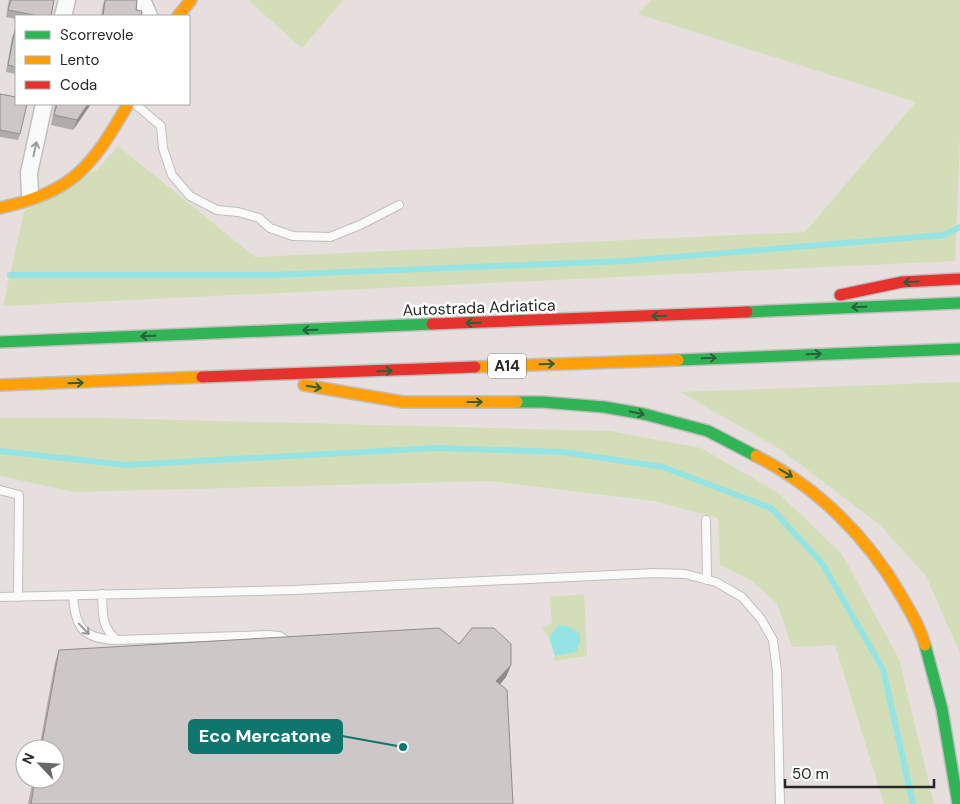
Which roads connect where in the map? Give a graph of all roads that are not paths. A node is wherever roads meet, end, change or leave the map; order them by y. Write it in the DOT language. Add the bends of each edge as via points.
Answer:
graph roads {
  1 [pos="67,0"];
  2 [pos="142,0"];
  3 [pos="191,0"];
  4 [pos="63,15"];
  5 [pos="149,15"];
  6 [pos="179,15"];
  7 [pos="44,105"];
  8 [pos="127,105"];
  9 [pos="136,105"];
  10 [pos="113,131"];
  11 [pos="30,194"];
  12 [pos="0,201"];
  13 [pos="398,205"];
  14 [pos="0,208"];
  15 [pos="960,280"];
  16 [pos="960,303"];
  17 [pos="760,312"];
  18 [pos="0,342"];
  19 [pos="960,349"];
  20 [pos="248,376"];
  21 [pos="0,386"];
  22 [pos="0,490"];
  23 [pos="706,520"];
  24 [pos="707,580"];
  25 [pos="102,594"];
  26 [pos="73,595"];
  27 [pos="0,597"];
  28 [pos="18,597"];
  29 [pos="117,640"];
  30 [pos="292,648"];
  31 [pos="780,804"];
  32 [pos="958,804"];
  1 -- 4 [label="street"];
  2 -- 5 [label="street"];
  3 -- 6 [label="main road"];
  11 -- 7 [label="street, one-way" via="29,173"];
  8 -- 10 [label="main road"];
  9 -- 13 [label="lane" via="160,126 172,176 190,196 217,210 260,218 270,228 293,236 330,237"];
  10 -- 11 [label="main road" via="68,174"];
  10 -- 14 [label="main road" via="93,160 62,187 33,200"];
  11 -- 12 [label="main road"];
  15 -- 17 [label="main road, one-way" via="902,282"];
  16 -- 17 [label="main road, Autostrada Adriatica, one-way"];
  17 -- 18 [label="main road, Autostrada Adriatica, one-way"];
  20 -- 19 [label="main road, A14, one-way"];
  21 -- 20 [label="main road, A14, one-way"];
  20 -- 32 [label="main road, one-way" via="403,402 542,402 604,407 708,431 772,464 800,482 862,540 887,571 920,628 942,709"];
  22 -- 28 [label="lane" via="19,495"];
  23 -- 24 [label="lane"];
  24 -- 25 [label="lane" via="685,574 655,573 294,590"];
  24 -- 31 [label="lane" via="742,597 761,619 773,640 777,671"];
  25 -- 26 [label="lane"];
  25 -- 29 [label="lane" via="104,624 108,633"];
  26 -- 28 [label="lane"];
  26 -- 29 [label="lane, one-way" via="74,614 81,629 96,638"];
  27 -- 28 [label="lane"];
  29 -- 30 [label="lane" via="268,635 288,640"];
}
